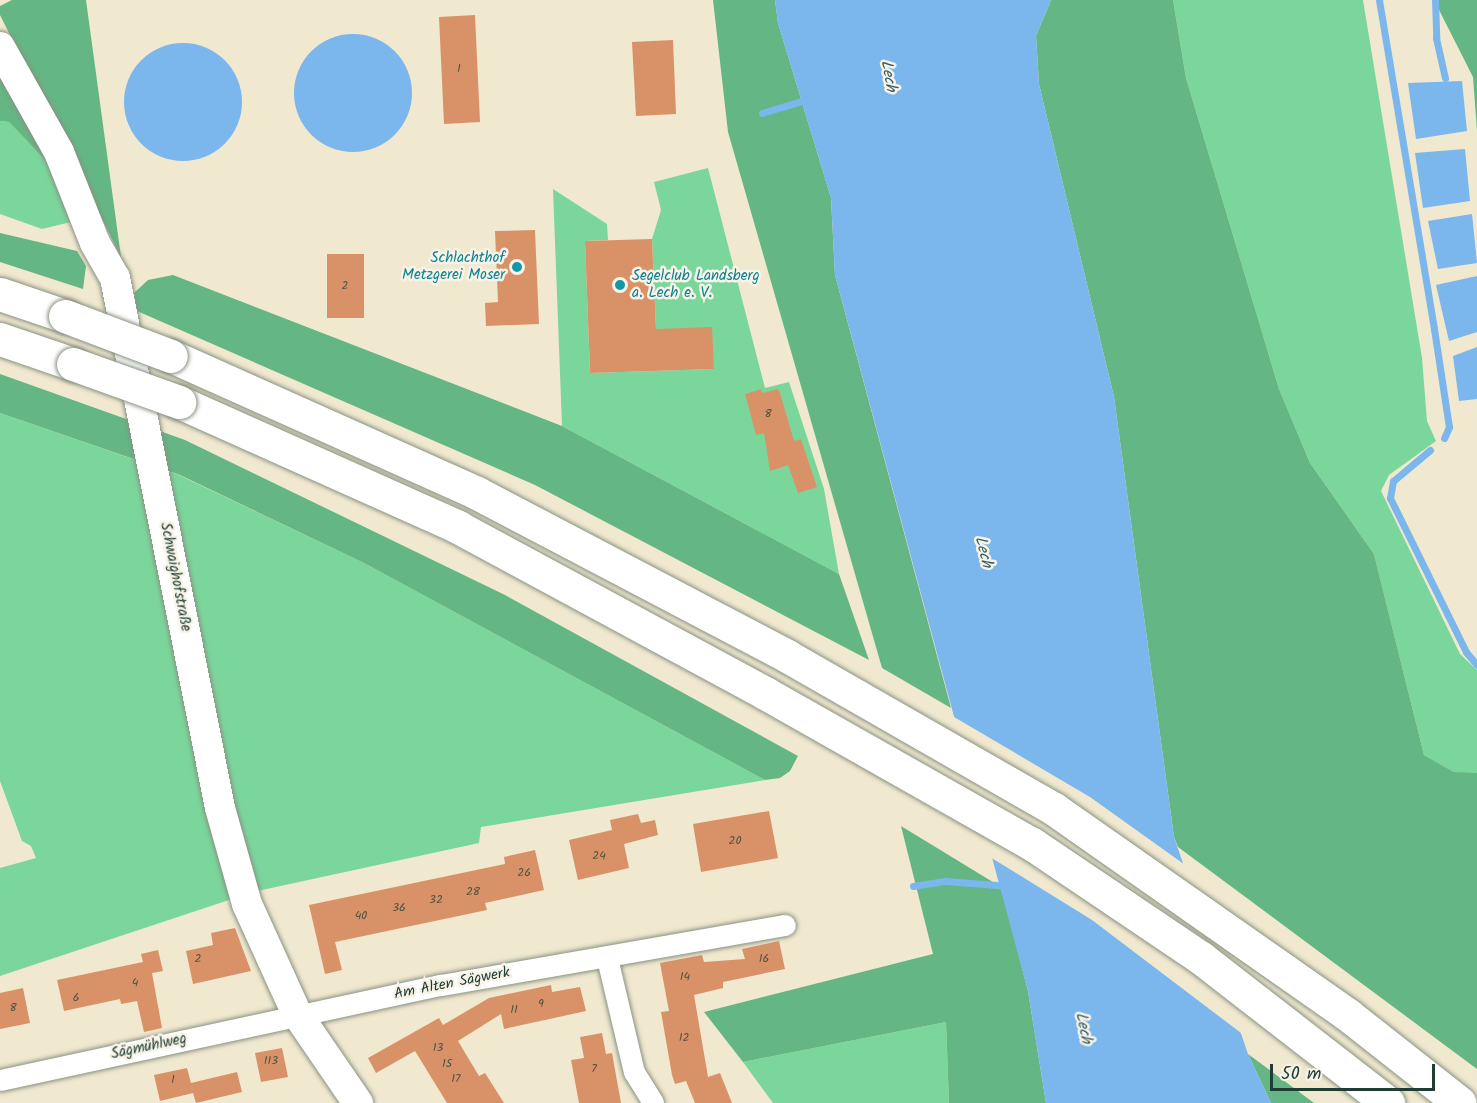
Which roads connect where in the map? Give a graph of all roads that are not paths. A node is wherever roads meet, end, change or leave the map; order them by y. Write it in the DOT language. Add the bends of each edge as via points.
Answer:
graph roads {
  1 [pos="0,47"];
  2 [pos="0,294"];
  3 [pos="0,339"];
  4 [pos="785,925"];
  5 [pos="607,958"];
  6 [pos="297,1014"];
  7 [pos="0,1080"];
  8 [pos="358,1103"];
  9 [pos="653,1103"];
  10 [pos="1388,1103"];
  11 [pos="1460,1103"];
  1 -- 6 [label="street, Schwaighofstraße" via="58,152 95,243 115,278 220,808 247,904"];
  2 -- 11 [label="highway, bridge" via="171,356 477,493 787,656 1053,810 1330,1002"];
  3 -- 10 [label="highway, bridge" via="179,402 458,527 765,693 1032,844 1201,958"];
  4 -- 5 [label="street, Am Alten Sägwerk"];
  5 -- 6 [label="street, Am Alten Sägwerk" via="566,962"];
  5 -- 9 [label="street" via="634,1072"];
  6 -- 7 [label="street, Sägmühlweg"];
  6 -- 8 [label="street, Schwaighofstraße"];
}
